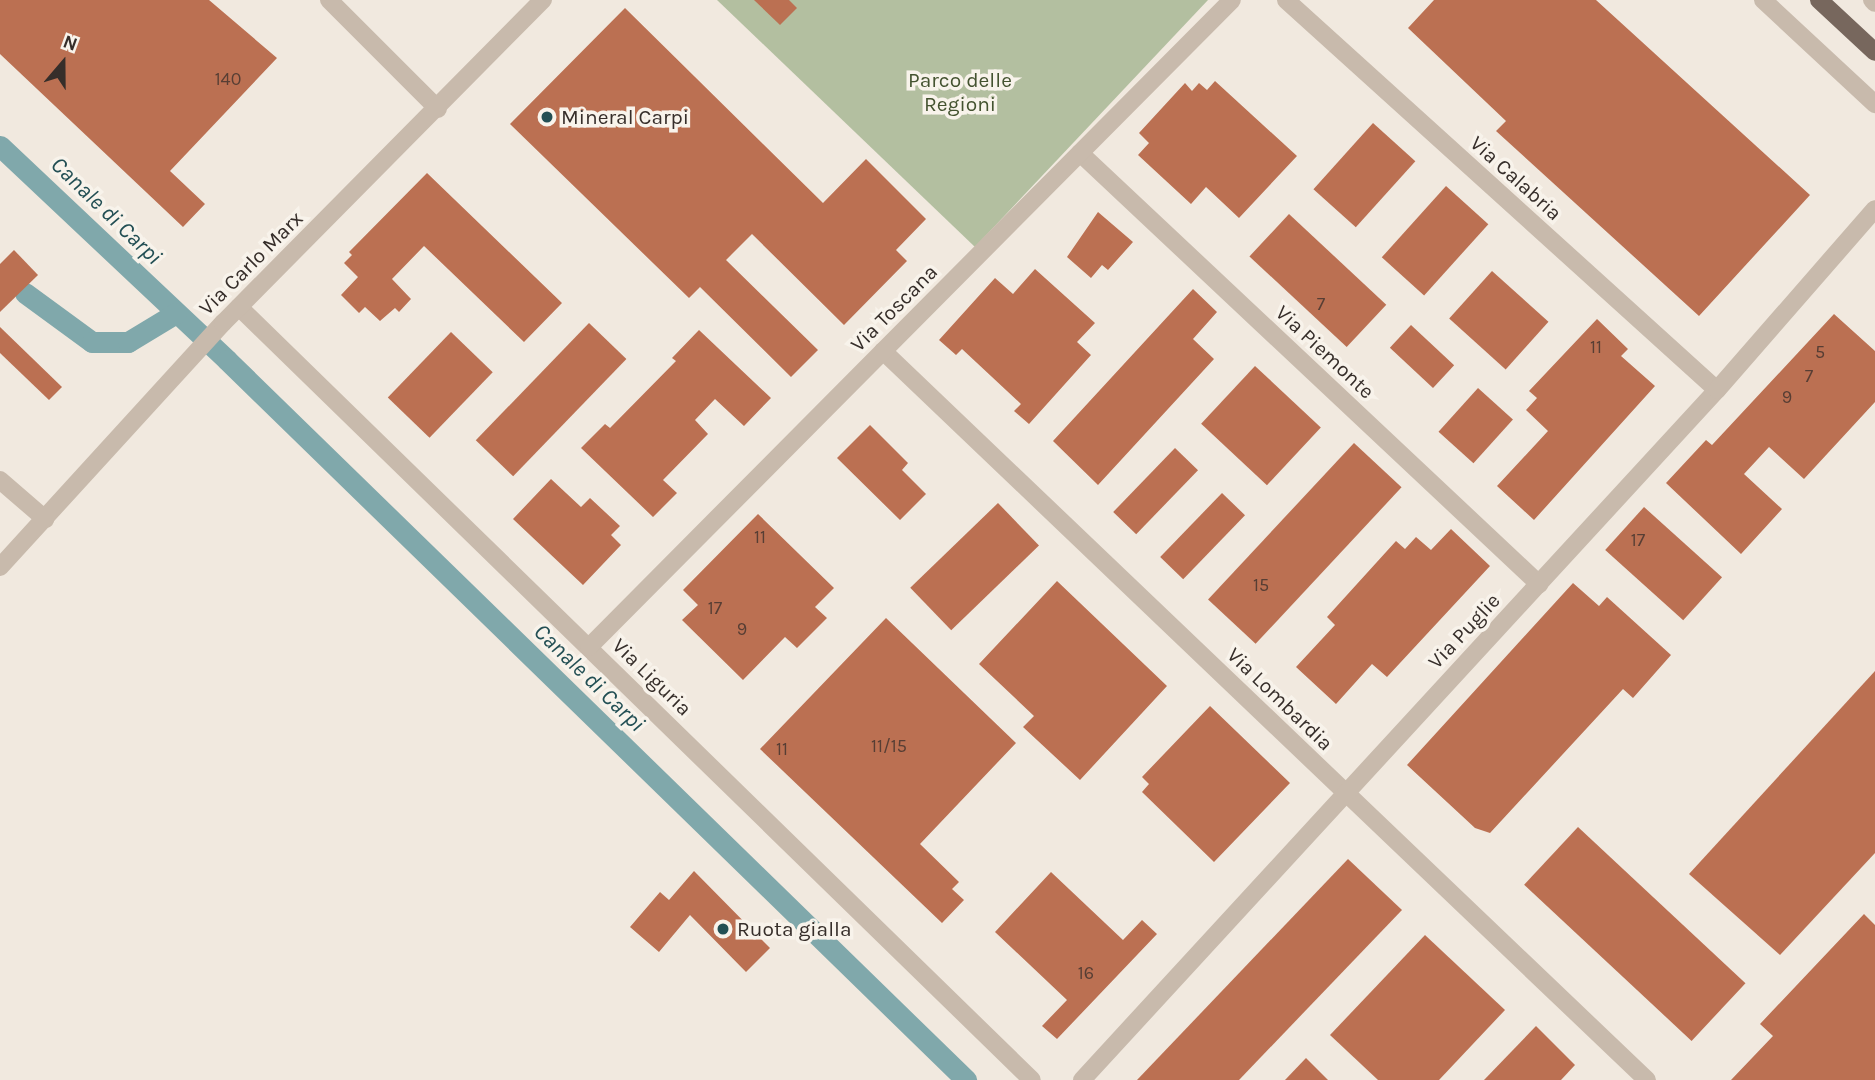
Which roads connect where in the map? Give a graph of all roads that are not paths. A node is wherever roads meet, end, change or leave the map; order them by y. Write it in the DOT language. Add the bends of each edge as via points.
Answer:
graph roads {
  1 [pos="330,0"];
  2 [pos="543,0"];
  3 [pos="1232,0"];
  4 [pos="1286,0"];
  5 [pos="1763,0"];
  6 [pos="1819,0"];
  7 [pos="1875,52"];
  8 [pos="1875,104"];
  9 [pos="438,109"];
  10 [pos="1080,153"];
  11 [pos="1875,209"];
  12 [pos="239,307"];
  13 [pos="883,351"];
  14 [pos="1717,390"];
  15 [pos="0,480"];
  16 [pos="46,519"];
  17 [pos="0,567"];
  18 [pos="1539,584"];
  19 [pos="589,647"];
  20 [pos="1346,793"];
  21 [pos="1032,1080"];
  22 [pos="1082,1080"];
  23 [pos="1647,1080"];
  1 -- 9 [label="street"];
  2 -- 9 [label="street, Via Carlo Marx"];
  3 -- 10 [label="street, Via Toscana"];
  4 -- 14 [label="street, Via Calabria"];
  5 -- 8 [label="street"];
  6 -- 7 [label="main road"];
  9 -- 12 [label="street, Via Carlo Marx"];
  10 -- 13 [label="street, Via Toscana"];
  10 -- 18 [label="street, Via Piemonte"];
  11 -- 14 [label="street, Via Puglie"];
  12 -- 16 [label="street, Via Carlo Marx"];
  12 -- 19 [label="street, Via Liguria"];
  13 -- 19 [label="street, Via Toscana"];
  13 -- 20 [label="street, Via Lombardia"];
  14 -- 18 [label="street, Via Puglie"];
  15 -- 16 [label="street"];
  16 -- 17 [label="street, Via Carlo Marx"];
  18 -- 20 [label="street, Via Puglie"];
  19 -- 21 [label="street, Via Liguria"];
  20 -- 22 [label="street, Via Puglie"];
  20 -- 23 [label="street, Via Lombardia"];
}
